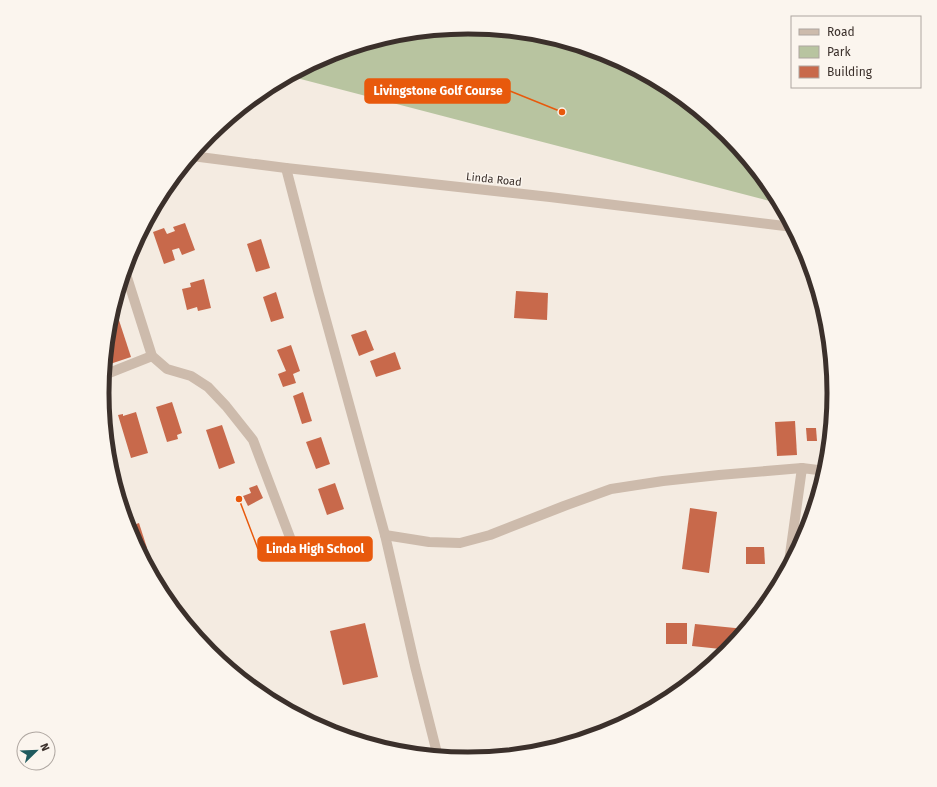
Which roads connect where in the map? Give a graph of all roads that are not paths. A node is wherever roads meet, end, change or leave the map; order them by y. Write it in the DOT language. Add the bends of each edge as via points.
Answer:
graph roads {
  1 [pos="197,157"];
  2 [pos="286,168"];
  3 [pos="787,226"];
  4 [pos="127,281"];
  5 [pos="152,356"];
  6 [pos="110,373"];
  7 [pos="802,468"];
  8 [pos="820,470"];
  9 [pos="385,535"];
  10 [pos="291,540"];
  11 [pos="790,555"];
  12 [pos="437,751"];
  1 -- 2 [label="street, Linda Road"];
  2 -- 3 [label="street, Linda Road"];
  2 -- 9 [label="street"];
  4 -- 5 [label="street"];
  5 -- 6 [label="street"];
  5 -- 10 [label="street" via="167,369 191,376 208,387 253,440"];
  7 -- 8 [label="street"];
  7 -- 9 [label="street" via="719,474 611,489 490,535 460,543 428,542"];
  7 -- 11 [label="street"];
  9 -- 12 [label="street"];
}
